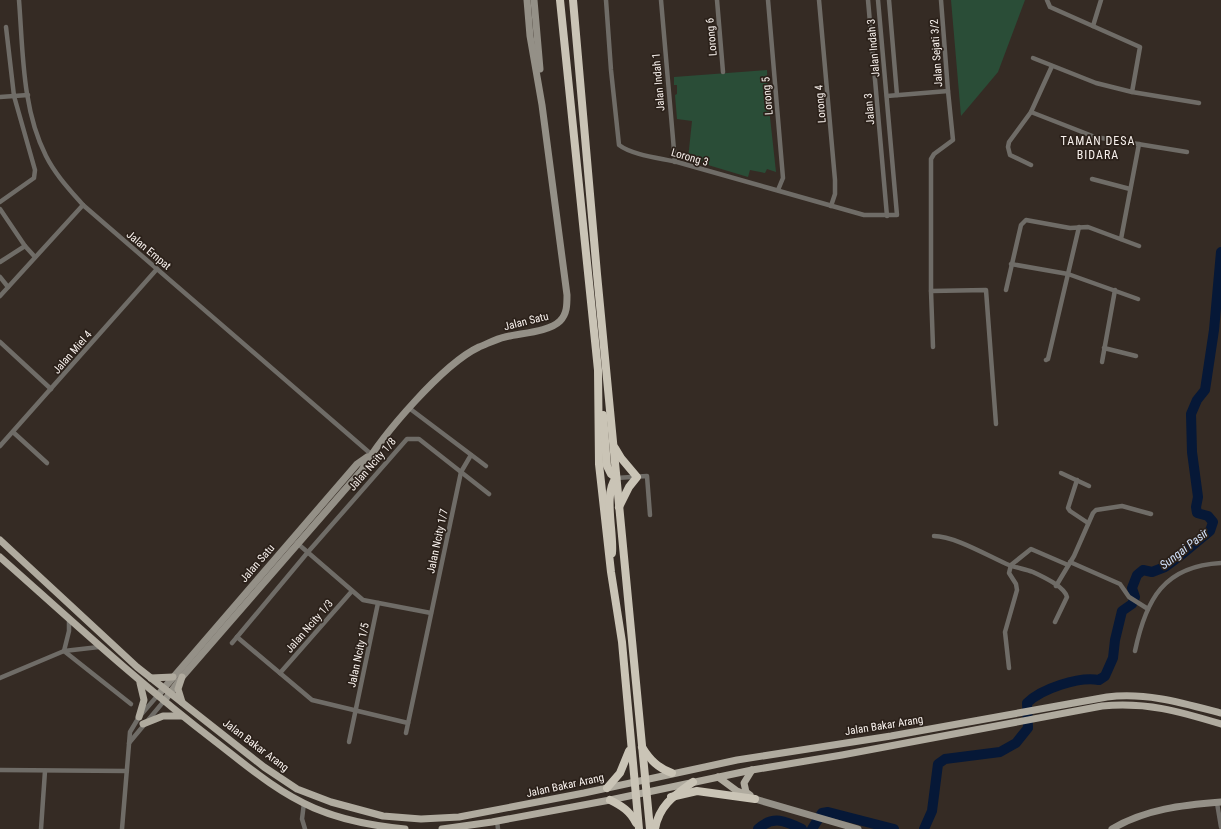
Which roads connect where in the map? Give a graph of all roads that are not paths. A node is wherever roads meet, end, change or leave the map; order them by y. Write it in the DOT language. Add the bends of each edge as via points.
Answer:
graph roads {
  1 [pos="19,0"];
  2 [pos="527,0"];
  3 [pos="534,0"];
  4 [pos="560,0"];
  5 [pos="573,0"];
  6 [pos="606,0"];
  7 [pos="661,0"];
  8 [pos="717,0"];
  9 [pos="768,0"];
  10 [pos="820,0"];
  11 [pos="868,0"];
  12 [pos="878,0"];
  13 [pos="888,0"];
  14 [pos="941,0"];
  15 [pos="1047,0"];
  16 [pos="1101,0"];
  17 [pos="1093,26"];
  18 [pos="6,27"];
  19 [pos="1033,58"];
  20 [pos="1052,66"];
  21 [pos="723,72"];
  22 [pos="948,91"];
  23 [pos="1132,92"];
  24 [pos="28,95"];
  25 [pos="897,95"];
  26 [pos="14,96"];
  27 [pos="887,96"];
  28 [pos="0,97"];
  29 [pos="1199,102"];
  30 [pos="542,105"];
  31 [pos="1031,112"];
  32 [pos="1139,144"];
  33 [pos="1187,152"];
  34 [pos="675,162"];
  35 [pos="1031,165"];
  36 [pos="1092,179"];
  37 [pos="1130,189"];
  38 [pos="778,190"];
  39 [pos="0,202"];
  40 [pos="83,204"];
  41 [pos="831,206"];
  42 [pos="0,209"];
  43 [pos="897,214"];
  44 [pos="887,216"];
  45 [pos="1079,227"];
  46 [pos="1121,239"];
  47 [pos="24,246"];
  48 [pos="1139,246"];
  49 [pos="35,257"];
  50 [pos="0,262"];
  51 [pos="1011,264"];
  52 [pos="157,269"];
  53 [pos="1068,274"];
  54 [pos="0,277"];
  55 [pos="8,287"];
  56 [pos="1006,290"];
  57 [pos="1114,290"];
  58 [pos="930,291"];
  59 [pos="0,296"];
  60 [pos="1138,299"];
  61 [pos="0,342"];
  62 [pos="933,347"];
  63 [pos="1104,348"];
  64 [pos="1136,356"];
  65 [pos="1046,360"];
  66 [pos="1102,362"];
  67 [pos="598,370"];
  68 [pos="51,389"];
  69 [pos="409,408"];
  70 [pos="996,424"];
  71 [pos="13,432"];
  72 [pos="613,443"];
  73 [pos="0,446"];
  74 [pos="370,454"];
  75 [pos="471,455"];
  76 [pos="47,463"];
  77 [pos="486,466"];
  78 [pos="461,472"];
  79 [pos="1061,473"];
  80 [pos="638,477"];
  81 [pos="616,478"];
  82 [pos="1077,480"];
  83 [pos="1089,486"];
  84 [pos="489,494"];
  85 [pos="619,507"];
  86 [pos="1152,514"];
  87 [pos="650,515"];
  88 [pos="1088,523"];
  89 [pos="934,536"];
  90 [pos="0,540"];
  91 [pos="295,541"];
  92 [pos="308,552"];
  93 [pos="0,557"];
  94 [pos="1221,562"];
  95 [pos="1069,564"];
  96 [pos="1011,565"];
  97 [pos="611,572"];
  98 [pos="1056,586"];
  99 [pos="352,591"];
  100 [pos="378,603"];
  101 [pos="1148,609"];
  102 [pos="431,613"];
  103 [pos="69,618"];
  104 [pos="1056,622"];
  105 [pos="237,637"];
  106 [pos="232,643"];
  107 [pos="99,647"];
  108 [pos="64,651"];
  109 [pos="1134,651"];
  110 [pos="1009,668"];
  111 [pos="280,673"];
  112 [pos="173,677"];
  113 [pos="182,677"];
  114 [pos="0,678"];
  115 [pos="151,678"];
  116 [pos="140,682"];
  117 [pos="163,688"];
  118 [pos="170,693"];
  119 [pos="158,696"];
  120 [pos="164,701"];
  121 [pos="182,702"];
  122 [pos="131,704"];
  123 [pos="356,711"];
  124 [pos="1042,712"];
  125 [pos="1221,713"];
  126 [pos="182,716"];
  127 [pos="138,717"];
  128 [pos="408,723"];
  129 [pos="143,724"];
  130 [pos="1221,724"];
  131 [pos="406,733"];
  132 [pos="349,742"];
  133 [pos="128,744"];
  134 [pos="640,744"];
  135 [pos="630,746"];
  136 [pos="0,770"];
  137 [pos="752,770"];
  138 [pos="45,771"];
  139 [pos="127,771"];
  140 [pos="672,773"];
  141 [pos="718,777"];
  142 [pos="644,780"];
  143 [pos="633,782"];
  144 [pos="693,782"];
  145 [pos="607,788"];
  146 [pos="646,793"];
  147 [pos="634,795"];
  148 [pos="671,798"];
  149 [pos="755,799"];
  150 [pos="610,800"];
  151 [pos="1219,802"];
  152 [pos="304,803"];
  153 [pos="1220,818"];
  154 [pos="494,824"];
  155 [pos="1221,827"];
  156 [pos="41,829"];
  157 [pos="122,829"];
  158 [pos="305,829"];
  159 [pos="405,829"];
  160 [pos="442,829"];
  161 [pos="498,829"];
  162 [pos="639,829"];
  163 [pos="650,829"];
  164 [pos="655,829"];
  165 [pos="858,829"];
  166 [pos="1112,829"];
  1 -- 24 [label="street, Jalan Empat"];
  2 -- 30 [label="main road, Jalan Satu" via="530,36"];
  3 -- 30 [label="main road, Jalan Satu"];
  4 -- 67 [label="highway"];
  5 -- 72 [label="highway"];
  6 -- 34 [label="street, Lorong 3" via="619,145"];
  7 -- 34 [label="street, Jalan Indah 1"];
  8 -- 21 [label="street, Lorong 6"];
  9 -- 38 [label="street, Lorong 5" via="783,178"];
  10 -- 41 [label="street, Lorong 4" via="835,180"];
  11 -- 44 [label="street, Jalan 3"];
  12 -- 27 [label="street, Jalan Indah 3"];
  13 -- 25 [label="street"];
  14 -- 22 [label="street, Jalan Sejati 3/2"];
  15 -- 17 [label="street" via="1050,7"];
  16 -- 17 [label="street"];
  17 -- 23 [label="street" via="1140,47"];
  18 -- 26 [label="street"];
  19 -- 20 [label="street"];
  20 -- 23 [label="street" via="1107,86"];
  20 -- 31 [label="street"];
  22 -- 25 [label="street, Jalan Sejati 3/2"];
  22 -- 58 [label="street" via="953,140 931,159"];
  23 -- 29 [label="street"];
  24 -- 26 [label="street"];
  24 -- 40 [label="street, Jalan Empat" via="32,118 46,156"];
  25 -- 27 [label="street, Jalan Sejati 3/2"];
  26 -- 28 [label="street"];
  26 -- 39 [label="street" via="35,174 34,178"];
  27 -- 43 [label="street, Jalan Indah 3"];
  30 -- 69 [label="main road, Jalan Satu" via="567,296 565,314 554,326 503,337 474,350 450,368"];
  31 -- 32 [label="street" via="1095,137"];
  31 -- 35 [label="street" via="1008,147 1010,155"];
  32 -- 33 [label="street"];
  32 -- 37 [label="street"];
  34 -- 38 [label="street, Lorong 3"];
  36 -- 37 [label="street"];
  37 -- 46 [label="street"];
  38 -- 41 [label="street, Lorong 3"];
  40 -- 49 [label="street"];
  40 -- 52 [label="street, Jalan Empat"];
  41 -- 44 [label="street, Lorong 3" via="864,215"];
  42 -- 47 [label="street"];
  43 -- 44 [label="street, Lorong 3"];
  45 -- 46 [label="street" via="1088,227"];
  45 -- 51 [label="street" via="1025,221 1021,225"];
  45 -- 53 [label="street"];
  46 -- 48 [label="street"];
  47 -- 49 [label="street"];
  47 -- 50 [label="street"];
  49 -- 55 [label="street"];
  51 -- 53 [label="street"];
  51 -- 56 [label="street"];
  52 -- 68 [label="street, Jalan Miel 4"];
  52 -- 74 [label="street, Jalan Empat"];
  53 -- 57 [label="street"];
  53 -- 65 [label="street"];
  54 -- 55 [label="street"];
  55 -- 59 [label="street"];
  57 -- 60 [label="street"];
  57 -- 63 [label="street"];
  58 -- 62 [label="street"];
  58 -- 70 [label="street" via="986,290"];
  61 -- 68 [label="street"];
  63 -- 64 [label="street"];
  63 -- 66 [label="street"];
  67 -- 81 [label="highway" via="607,466"];
  67 -- 97 [label="highway" via="599,464"];
  68 -- 71 [label="street, Jalan Miel 4"];
  69 -- 74 [label="main road, Jalan Satu"];
  69 -- 75 [label="street"];
  71 -- 73 [label="street, Jalan Miel 4"];
  71 -- 76 [label="street"];
  72 -- 80 [label="highway" via="621,458"];
  72 -- 81 [label="highway"];
  74 -- 91 [label="main road, Jalan Satu" via="362,470"];
  75 -- 77 [label="street"];
  75 -- 78 [label="street, Jalan Ncity 1/7"];
  78 -- 84 [label="street, Jalan Ncity 1/8"];
  78 -- 92 [label="street, Jalan Ncity 1/8" via="419,439 408,439"];
  78 -- 102 [label="street, Jalan Ncity 1/7"];
  79 -- 82 [label="street"];
  80 -- 81 [label="street"];
  80 -- 85 [label="highway"];
  80 -- 87 [label="street" via="647,476"];
  81 -- 85 [label="highway"];
  81 -- 97 [label="highway" via="610,487 613,540"];
  82 -- 83 [label="street"];
  82 -- 88 [label="street" via="1068,508"];
  85 -- 134 [label="highway"];
  86 -- 88 [label="street" via="1118,506 1096,510"];
  88 -- 95 [label="street"];
  89 -- 96 [label="street" via="975,549"];
  90 -- 115 [label="main road, Jalan Bakar Arang"];
  91 -- 92 [label="street"];
  91 -- 112 [label="main road, Jalan Satu"];
  91 -- 113 [label="main road, Jalan Satu"];
  92 -- 99 [label="street"];
  92 -- 105 [label="street, Jalan Ncity 1/8"];
  93 -- 103 [label="main road, Jalan Bakar Arang"];
  94 -- 101 [label="street" via="1196,565 1170,579 1163,585"];
  95 -- 96 [label="street" via="1031,549"];
  95 -- 98 [label="street"];
  95 -- 101 [label="street" via="1120,584 1129,597"];
  96 -- 98 [label="street" via="1033,572"];
  96 -- 110 [label="street" via="1009,573 1017,590 1005,632"];
  97 -- 135 [label="highway" via="622,642"];
  98 -- 104 [label="street" via="1067,597"];
  99 -- 100 [label="street" via="363,600"];
  99 -- 111 [label="street, Jalan Ncity 1/3"];
  100 -- 102 [label="street"];
  100 -- 123 [label="street, Jalan Ncity 1/5"];
  101 -- 109 [label="street"];
  102 -- 128 [label="street, Jalan Ncity 1/7"];
  103 -- 107 [label="main road, Jalan Bakar Arang"];
  103 -- 108 [label="street"];
  105 -- 106 [label="street, Jalan Ncity 1/8"];
  105 -- 111 [label="street"];
  107 -- 108 [label="street"];
  107 -- 116 [label="main road, Jalan Bakar Arang"];
  108 -- 114 [label="street"];
  108 -- 122 [label="street"];
  111 -- 123 [label="street" via="312,700"];
  112 -- 115 [label="main road"];
  112 -- 117 [label="main road, Jalan Satu"];
  113 -- 118 [label="main road, Jalan Satu"];
  113 -- 121 [label="main road" via="178,689"];
  115 -- 117 [label="main road, Jalan Bakar Arang"];
  116 -- 119 [label="main road, Jalan Bakar Arang"];
  116 -- 127 [label="main road" via="144,700"];
  117 -- 118 [label="main road, Jalan Bakar Arang"];
  117 -- 119 [label="main road, Jalan Satu"];
  118 -- 120 [label="main road, Jalan Satu"];
  118 -- 121 [label="main road, Jalan Bakar Arang"];
  119 -- 120 [label="main road, Jalan Bakar Arang"];
  119 -- 127 [label="street"];
  120 -- 126 [label="main road, Jalan Bakar Arang"];
  120 -- 129 [label="street"];
  121 -- 145 [label="main road, Jalan Bakar Arang" via="264,767 297,789 331,802 383,816 421,819 459,817"];
  123 -- 128 [label="street"];
  123 -- 132 [label="street, Jalan Ncity 1/5"];
  124 -- 125 [label="main road, Jalan Bakar Arang" via="1107,697 1133,695 1165,699"];
  124 -- 130 [label="main road, Jalan Bakar Arang" via="1127,703 1157,706"];
  124 -- 137 [label="main road, Jalan Bakar Arang" via="1017,722"];
  124 -- 140 [label="main road, Jalan Bakar Arang" via="796,750"];
  126 -- 129 [label="main road" via="163,716"];
  126 -- 152 [label="main road, Jalan Bakar Arang" via="254,773"];
  127 -- 133 [label="street" via="130,732"];
  128 -- 131 [label="street, Jalan Ncity 1/7"];
  129 -- 133 [label="street"];
  133 -- 139 [label="street"];
  134 -- 140 [label="highway" via="661,769"];
  134 -- 142 [label="highway"];
  135 -- 143 [label="highway"];
  135 -- 145 [label="highway" via="623,767"];
  136 -- 138 [label="street"];
  137 -- 141 [label="main road, Jalan Bakar Arang"];
  137 -- 149 [label="main road" via="746,779 745,789"];
  138 -- 139 [label="street"];
  138 -- 156 [label="street"];
  139 -- 157 [label="street"];
  140 -- 142 [label="main road, Jalan Bakar Arang"];
  141 -- 144 [label="main road, Jalan Bakar Arang"];
  141 -- 149 [label="main road" via="737,791"];
  142 -- 143 [label="main road, Jalan Bakar Arang"];
  142 -- 146 [label="highway"];
  143 -- 145 [label="main road, Jalan Bakar Arang"];
  143 -- 147 [label="highway"];
  144 -- 146 [label="main road, Jalan Bakar Arang"];
  144 -- 148 [label="highway"];
  146 -- 147 [label="main road, Jalan Bakar Arang"];
  146 -- 163 [label="highway"];
  147 -- 150 [label="main road, Jalan Bakar Arang"];
  147 -- 162 [label="highway"];
  148 -- 149 [label="highway" via="697,791"];
  148 -- 164 [label="highway" via="659,814"];
  149 -- 165 [label="main road"];
  150 -- 154 [label="main road, Jalan Bakar Arang"];
  150 -- 162 [label="highway" via="623,806 633,816"];
  151 -- 153 [label="street"];
  151 -- 166 [label="main road" via="1158,810"];
  152 -- 158 [label="street" via="302,819"];
  152 -- 159 [label="main road, Jalan Bakar Arang" via="348,819"];
  153 -- 155 [label="street"];
  154 -- 160 [label="main road, Jalan Bakar Arang"];
  154 -- 161 [label="street"];
}
